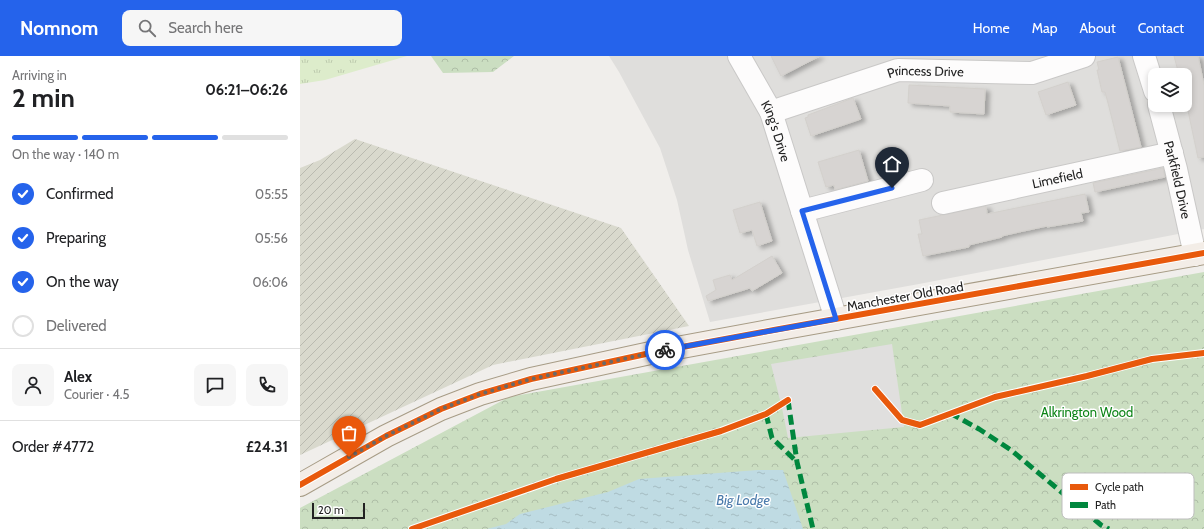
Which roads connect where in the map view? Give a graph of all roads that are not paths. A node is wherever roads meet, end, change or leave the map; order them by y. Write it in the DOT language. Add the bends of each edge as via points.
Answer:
graph roads {
  1 [pos="739,56"];
  2 [pos="1084,56"];
  3 [pos="1144,56"];
  4 [pos="1148,68"];
  5 [pos="770,112"];
  6 [pos="1161,112"];
  7 [pos="1172,153"];
  8 [pos="922,180"];
  9 [pos="943,203"];
  10 [pos="802,211"];
  11 [pos="1200,254"];
  12 [pos="836,319"];
  13 [pos="300,485"];
  1 -- 5 [label="street, King's Drive"];
  2 -- 5 [label="street, Princess Drive" via="1032,73 898,70"];
  3 -- 4 [label="street"];
  5 -- 10 [label="street, King's Drive"];
  6 -- 7 [label="street, Parkfield Drive"];
  7 -- 9 [label="street, Limefield"];
  7 -- 11 [label="street, Parkfield Drive"];
  8 -- 10 [label="street"];
  10 -- 12 [label="street, King's Drive"];
  11 -- 12 [label="main road, Manchester Old Road"];
  12 -- 13 [label="main road, Manchester Old Road" via="655,352 531,379 480,394 441,409 386,436"];
}
